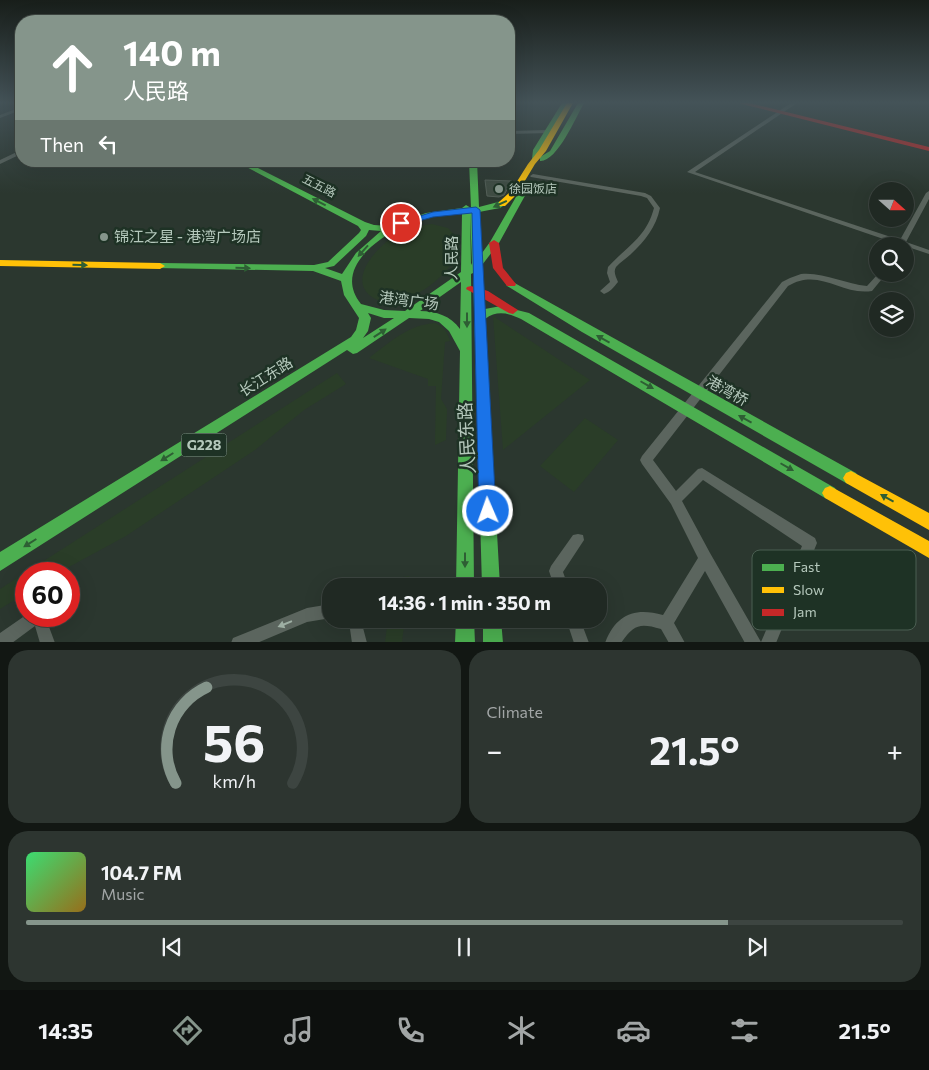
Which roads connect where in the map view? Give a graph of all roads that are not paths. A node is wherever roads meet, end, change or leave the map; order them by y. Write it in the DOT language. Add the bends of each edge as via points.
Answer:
graph roads {
  1 [pos="546,133"];
  2 [pos="555,133"];
  3 [pos="564,133"];
  4 [pos="747,133"];
  5 [pos="868,133"];
  6 [pos="929,148"];
  7 [pos="15,155"];
  8 [pos="539,158"];
  9 [pos="0,162"];
  10 [pos="255,167"];
  11 [pos="466,167"];
  12 [pos="473,167"];
  13 [pos="533,176"];
  14 [pos="929,193"];
  15 [pos="471,205"];
  16 [pos="362,224"];
  17 [pos="389,229"];
  18 [pos="878,237"];
  19 [pos="905,237"];
  20 [pos="494,242"];
  21 [pos="914,248"];
  22 [pos="929,252"];
  23 [pos="0,263"];
  24 [pos="478,264"];
  25 [pos="314,268"];
  26 [pos="467,274"];
  27 [pos="346,279"];
  28 [pos="875,282"];
  29 [pos="467,288"];
  30 [pos="478,291"];
  31 [pos="604,291"];
  32 [pos="440,293"];
  33 [pos="360,307"];
  34 [pos="513,310"];
  35 [pos="409,315"];
  36 [pos="479,318"];
  37 [pos="467,354"];
  38 [pos="675,500"];
  39 [pos="929,522"];
  40 [pos="578,540"];
  41 [pos="807,550"];
  42 [pos="929,550"];
  43 [pos="705,558"];
  44 [pos="0,562"];
  45 [pos="0,575"];
  46 [pos="465,578"];
  47 [pos="491,578"];
  48 [pos="558,578"];
  49 [pos="322,613"];
  50 [pos="666,623"];
  51 [pos="21,627"];
  52 [pos="42,627"];
  53 [pos="357,628"];
  54 [pos="465,628"];
  55 [pos="492,628"];
  56 [pos="577,628"];
  57 [pos="773,630"];
  58 [pos="0,642"];
  59 [pos="48,642"];
  60 [pos="238,642"];
  61 [pos="360,642"];
  62 [pos="465,642"];
  63 [pos="493,642"];
  64 [pos="582,642"];
  65 [pos="612,642"];
  66 [pos="678,642"];
  67 [pos="754,642"];
  68 [pos="768,642"];
  1 -- 8 [label="main road" via="537,150"];
  2 -- 8 [label="main road, G228"];
  3 -- 8 [label="main road" via="553,152"];
  4 -- 18 [label="street" via="690,172"];
  5 -- 6 [label="main road"];
  7 -- 9 [label="street"];
  8 -- 13 [label="main road, G228"];
  8 -- 15 [label="main road, G228, one-way" via="505,203 498,206"];
  16 -- 10 [label="main road, 五五路, one-way"];
  11 -- 15 [label="main road, 人民路"];
  12 -- 15 [label="main road, 人民路"];
  13 -- 20 [label="main road, G228"];
  13 -- 31 [label="street" via="637,192 649,197 658,208 644,239 612,267 614,282"];
  14 -- 19 [label="street"];
  15 -- 17 [label="main road, G228"];
  15 -- 24 [label="main road, 人民路"];
  15 -- 26 [label="main road, 人民路"];
  16 -- 17 [label="main road, 五五路"];
  16 -- 25 [label="main road" via="363,234 336,260"];
  17 -- 27 [label="main road, G228, one-way" via="357,257"];
  20 -- 24 [label="main road, G228"];
  39 -- 20 [label="main road, 港湾桥, one-way" via="586,330 511,284 498,268"];
  21 -- 22 [label="street"];
  23 -- 25 [label="main road, one-way"];
  24 -- 26 [label="main road, 长江东路 / G228"];
  24 -- 30 [label="main road, 人民路"];
  25 -- 27 [label="main road"];
  26 -- 29 [label="main road, 人民路"];
  26 -- 32 [label="main road, 长江东路 / G228"];
  27 -- 33 [label="main road, 长江东路 / G228" via="346,289"];
  28 -- 38 [label="street" via="869,289 809,276 794,278 785,284 646,460"];
  29 -- 30 [label="main road"];
  29 -- 32 [label="main road"];
  29 -- 37 [label="main road, 人民路, one-way"];
  30 -- 34 [label="main road"];
  30 -- 36 [label="main road, 人民路"];
  32 -- 35 [label="main road, 长江东路 / G228"];
  33 -- 35 [label="main road, 港湾广场" via="382,314"];
  33 -- 44 [label="main road, 长江东路 / G228, one-way" via="365,326 354,340"];
  34 -- 36 [label="main road" via="490,308"];
  34 -- 42 [label="main road, one-way"];
  35 -- 37 [label="main road, 港湾广场" via="425,315 448,322"];
  45 -- 35 [label="main road, 长江东路 / G228, one-way"];
  36 -- 47 [label="main road, 人民东路"];
  37 -- 46 [label="main road, 人民东路, one-way"];
  38 -- 41 [label="street" via="702,473 810,543"];
  38 -- 43 [label="street"];
  40 -- 48 [label="street" via="556,571"];
  43 -- 50 [label="street"];
  43 -- 67 [label="street"];
  49 -- 60 [label="street, one-way" via="306,615"];
  50 -- 65 [label="street" via="643,617 637,619 624,624"];
  50 -- 66 [label="street"];
  51 -- 58 [label="street"];
  52 -- 59 [label="street"];
  53 -- 61 [label="street"];
  54 -- 62 [label="main road"];
  55 -- 63 [label="main road"];
  56 -- 64 [label="street"];
  57 -- 68 [label="street"];
}
